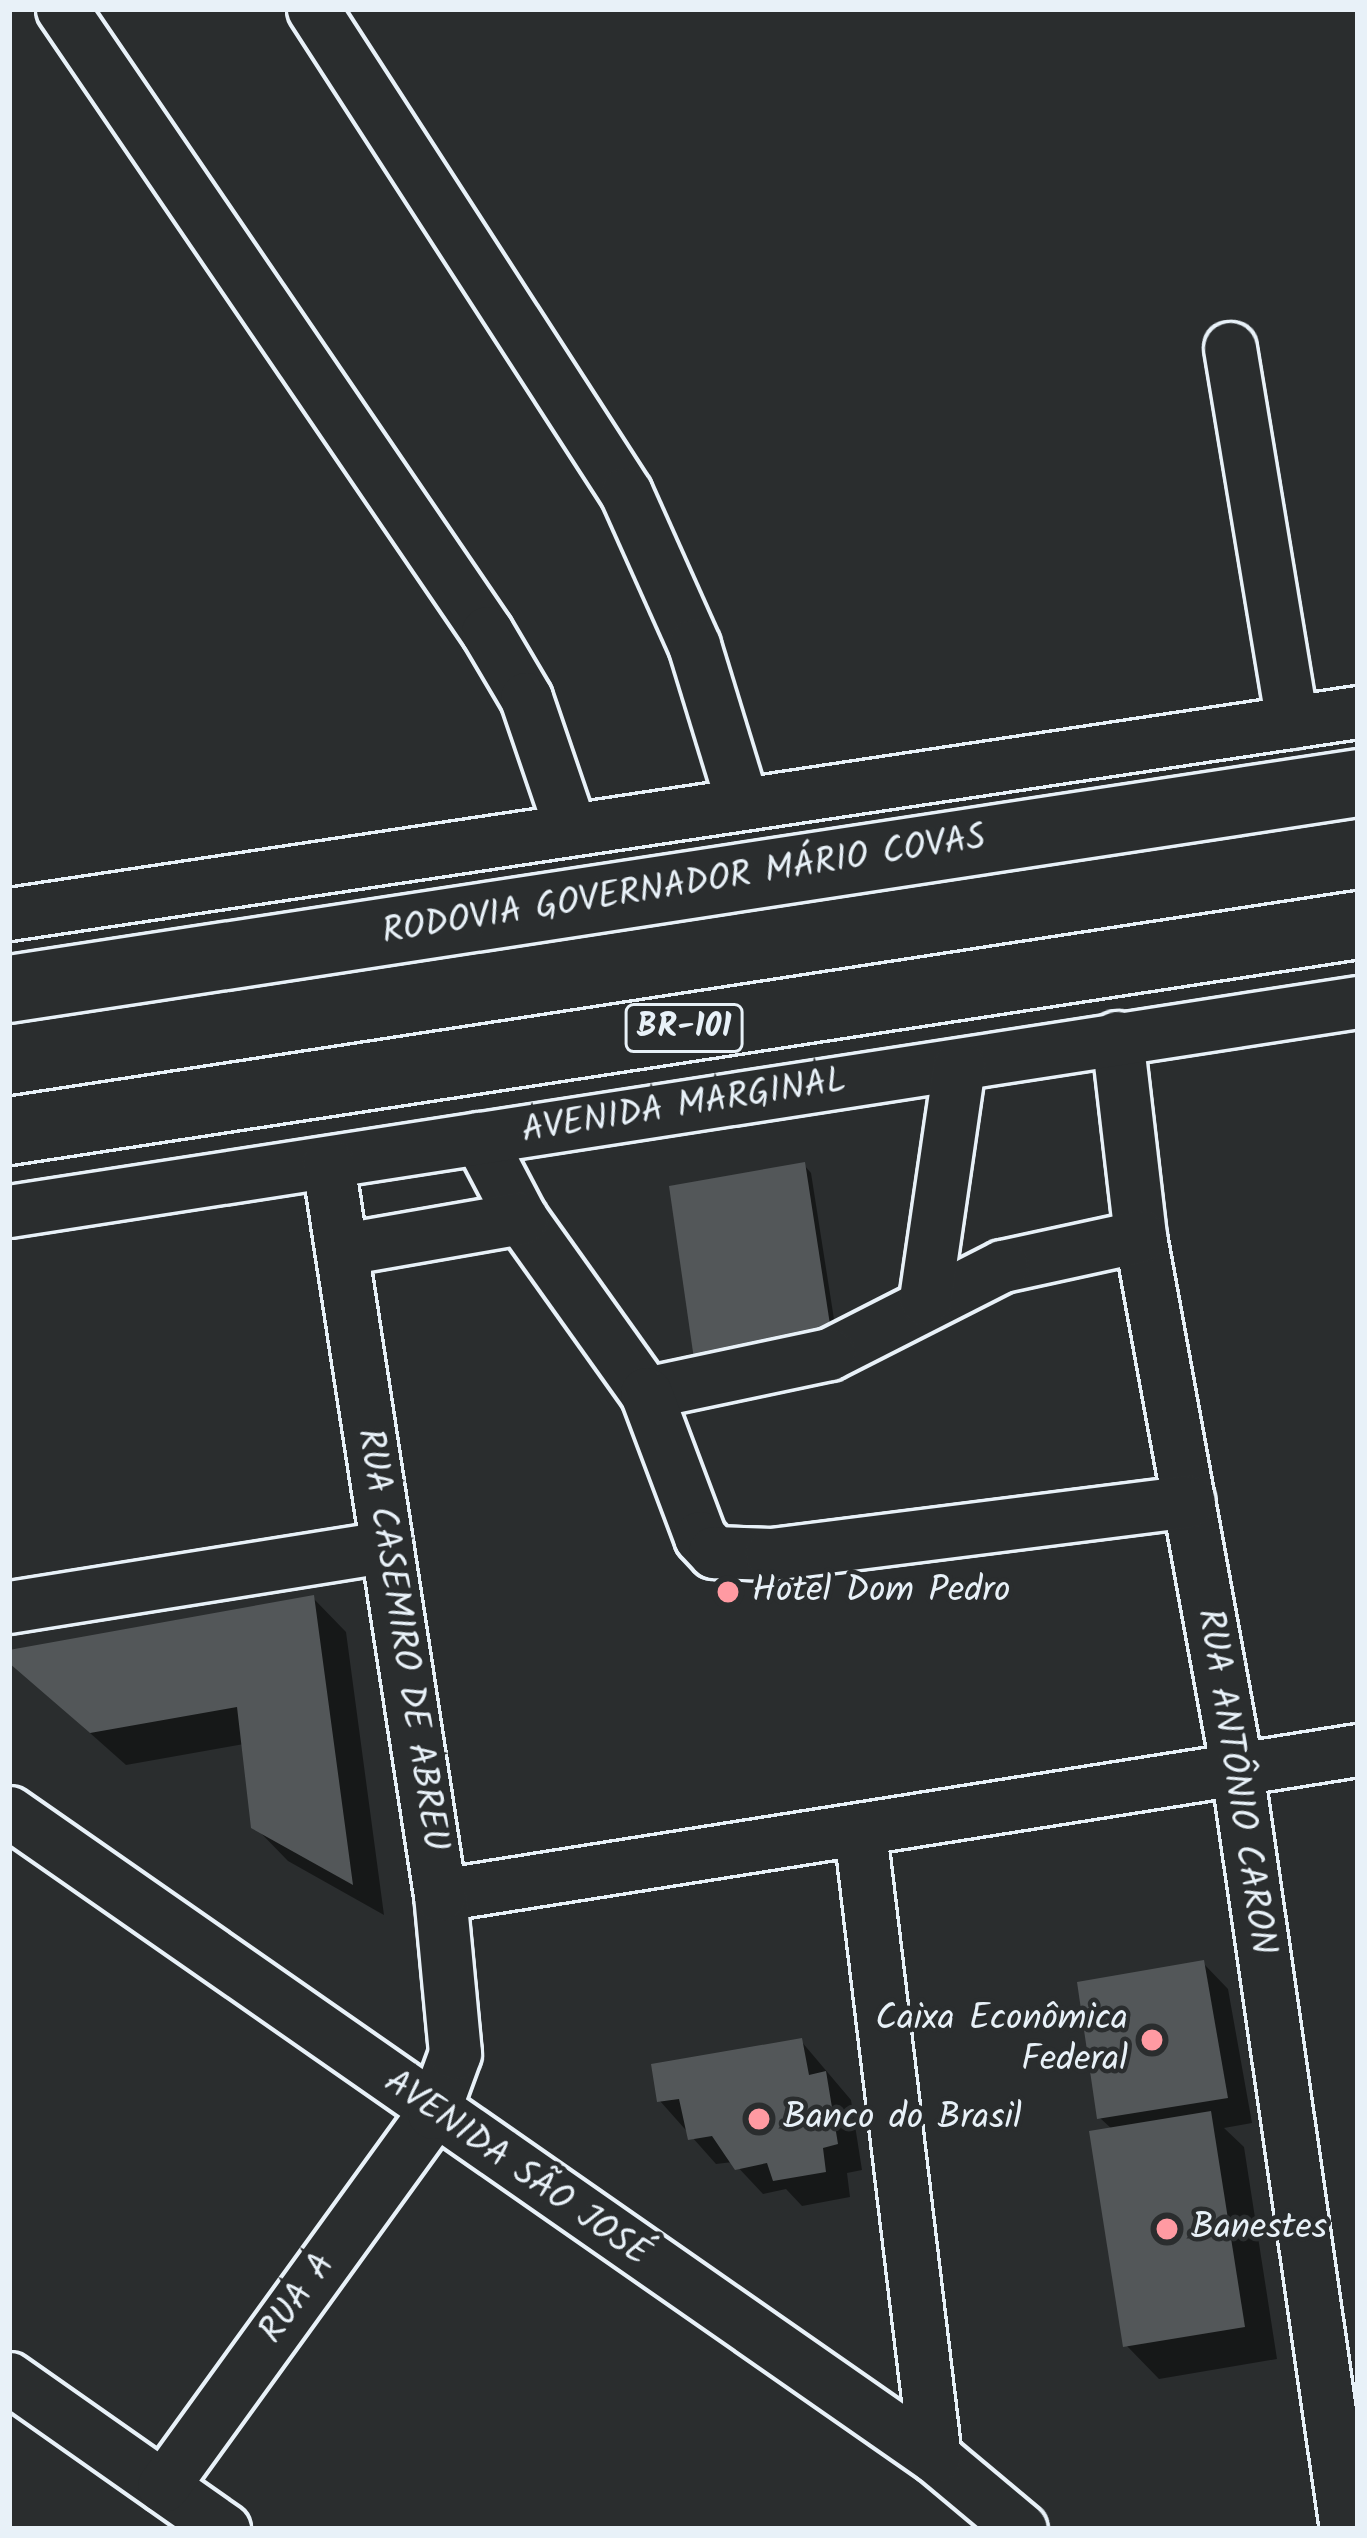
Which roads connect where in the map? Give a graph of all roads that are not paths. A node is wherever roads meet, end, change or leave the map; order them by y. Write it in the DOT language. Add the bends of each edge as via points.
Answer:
graph roads {
  1 [pos="62,9"];
  2 [pos="313,9"];
  3 [pos="1230,348"];
  4 [pos="1358,712"];
  5 [pos="1292,722"];
  6 [pos="1358,783"];
  7 [pos="742,802"];
  8 [pos="571,830"];
  9 [pos="9,914"];
  10 [pos="1358,925"];
  11 [pos="9,989"];
  12 [pos="1358,1002"];
  13 [pos="1117,1037"];
  14 [pos="959,1065"];
  15 [pos="9,1131"];
  16 [pos="479,1138"];
  17 [pos="328,1164"];
  18 [pos="9,1210"];
  19 [pos="520,1218"];
  20 [pos="1140,1236"];
  21 [pos="344,1249"];
  22 [pos="925,1298"];
  23 [pos="646,1393"];
  24 [pos="1189,1502"];
  25 [pos="384,1547"];
  26 [pos="9,1607"];
  27 [pos="1358,1750"];
  28 [pos="1237,1770"];
  29 [pos="9,1812"];
  30 [pos="860,1832"];
  31 [pos="440,1895"];
  32 [pos="433,2113"];
  33 [pos="9,2378"];
  34 [pos="934,2457"];
  35 [pos="163,2486"];
  36 [pos="224,2529"];
  37 [pos="1021,2529"];
  38 [pos="1346,2529"];
  1 -- 8 [label="street" via="488,632 526,698"];
  2 -- 7 [label="street" via="626,493 694,645"];
  3 -- 5 [label="street"];
  4 -- 5 [label="street"];
  5 -- 7 [label="street"];
  6 -- 11 [label="main road, RODOVIA GOVERNADOR MÁRIO COVAS"];
  7 -- 8 [label="street"];
  8 -- 9 [label="street"];
  10 -- 15 [label="main road, BR-101"];
  12 -- 13 [label="street, AVENIDA MARGINAL"];
  13 -- 14 [label="street, AVENIDA MARGINAL"];
  13 -- 20 [label="street, RUA ANTÔNIO CARON"];
  14 -- 16 [label="street, AVENIDA MARGINAL"];
  14 -- 22 [label="street"];
  16 -- 17 [label="street, AVENIDA MARGINAL"];
  16 -- 19 [label="street"];
  17 -- 18 [label="street, AVENIDA MARGINAL"];
  17 -- 21 [label="street, RUA CASEMIRO DE ABREU"];
  19 -- 21 [label="street"];
  19 -- 23 [label="street"];
  20 -- 22 [label="street" via="1002,1266"];
  20 -- 24 [label="street, RUA ANTÔNIO CARON"];
  21 -- 25 [label="street, RUA CASEMIRO DE ABREU"];
  22 -- 23 [label="street" via="829,1354"];
  23 -- 24 [label="street" via="700,1538 714,1552 771,1554"];
  24 -- 28 [label="street, RUA ANTÔNIO CARON"];
  25 -- 26 [label="street"];
  25 -- 31 [label="street, RUA CASEMIRO DE ABREU"];
  27 -- 28 [label="street"];
  28 -- 30 [label="street"];
  28 -- 38 [label="street, RUA ANTÔNIO CARON"];
  29 -- 32 [label="street, AVENIDA SÃO JOSÉ"];
  30 -- 31 [label="street"];
  30 -- 34 [label="street"];
  31 -- 32 [label="street, RUA CASEMIRO DE ABREU" via="455,2053"];
  32 -- 34 [label="street, AVENIDA SÃO JOSÉ"];
  32 -- 35 [label="street, RUA A"];
  33 -- 35 [label="street"];
  34 -- 37 [label="street, AVENIDA SÃO JOSÉ"];
  35 -- 36 [label="street"];
}
